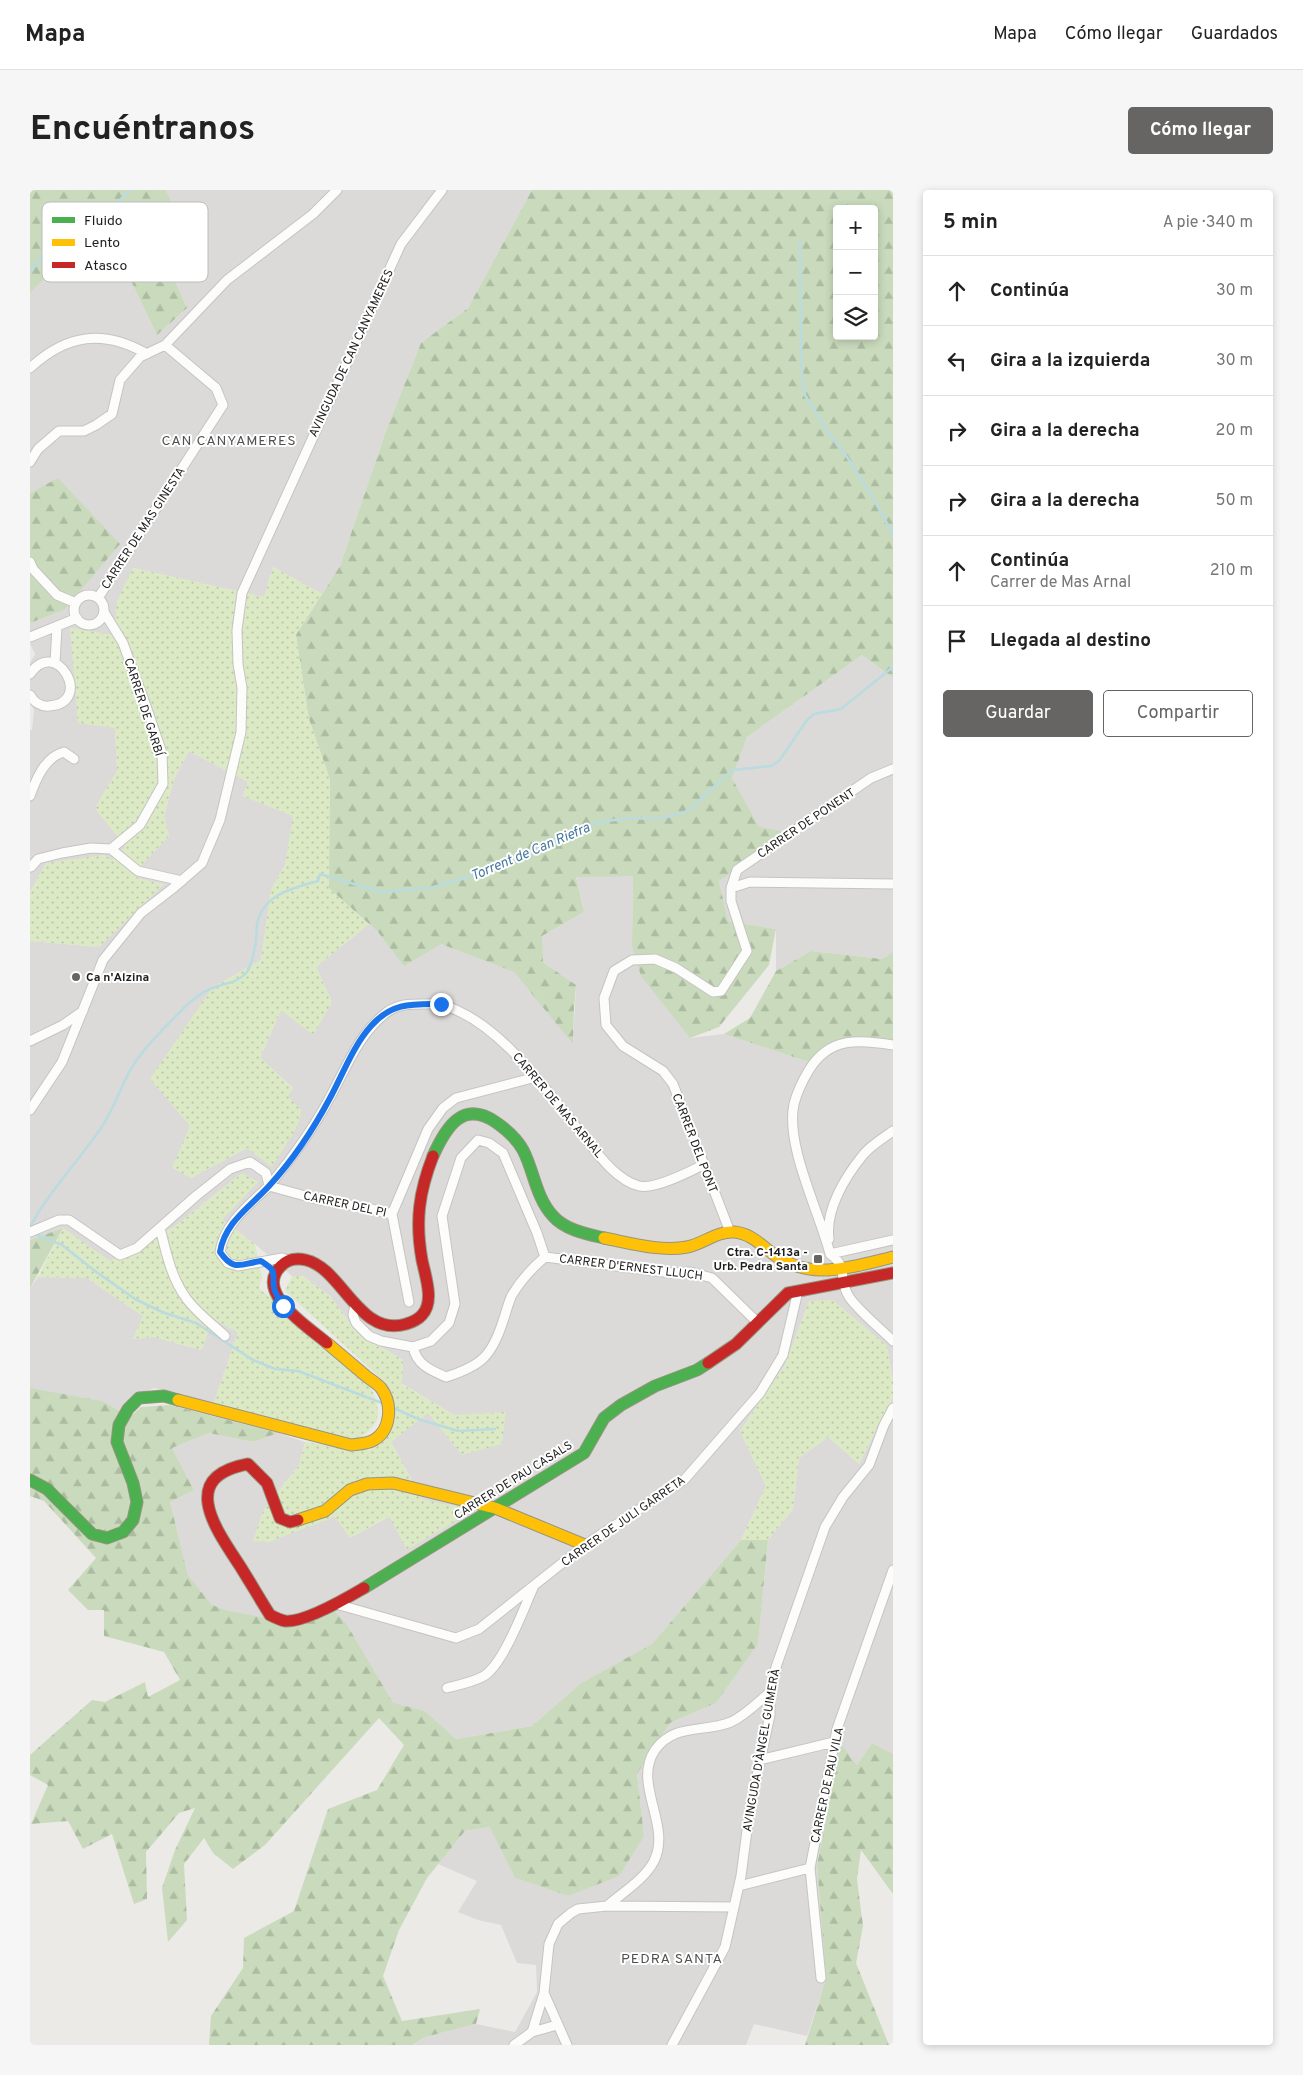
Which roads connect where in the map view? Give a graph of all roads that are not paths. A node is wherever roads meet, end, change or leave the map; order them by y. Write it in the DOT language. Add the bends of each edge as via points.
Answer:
graph roads {
  1 [pos="337,190"];
  2 [pos="442,190"];
  3 [pos="165,345"];
  4 [pos="147,354"];
  5 [pos="30,368"];
  6 [pos="47,441"];
  7 [pos="30,448"];
  8 [pos="30,462"];
  9 [pos="30,562"];
  10 [pos="98,598"];
  11 [pos="76,603"];
  12 [pos="104,612"];
  13 [pos="77,618"];
  14 [pos="57,627"];
  15 [pos="30,637"];
  16 [pos="55,663"];
  17 [pos="30,674"];
  18 [pos="30,695"];
  19 [pos="74,759"];
  20 [pos="893,770"];
  21 [pos="30,796"];
  22 [pos="111,849"];
  23 [pos="30,867"];
  24 [pos="182,881"];
  25 [pos="893,884"];
  26 [pos="731,888"];
  27 [pos="83,1011"];
  28 [pos="30,1040"];
  29 [pos="893,1045"];
  30 [pos="536,1077"];
  31 [pos="30,1110"];
  32 [pos="893,1131"];
  33 [pos="703,1165"];
  34 [pos="269,1186"];
  35 [pos="392,1214"];
  36 [pos="160,1228"];
  37 [pos="30,1232"];
  38 [pos="730,1232"];
  39 [pos="893,1240"];
  40 [pos="830,1254"];
  41 [pos="545,1257"];
  42 [pos="893,1257"];
  43 [pos="289,1260"];
  44 [pos="261,1261"];
  45 [pos="843,1268"];
  46 [pos="819,1271"];
  47 [pos="893,1273"];
  48 [pos="275,1276"];
  49 [pos="844,1284"];
  50 [pos="824,1287"];
  51 [pos="798,1291"];
  52 [pos="409,1302"];
  53 [pos="356,1305"];
  54 [pos="758,1323"];
  55 [pos="225,1336"];
  56 [pos="893,1341"];
  57 [pos="413,1347"];
  58 [pos="893,1408"];
  59 [pos="30,1480"];
  60 [pos="495,1508"];
  61 [pos="585,1545"];
  62 [pos="893,1570"];
  63 [pos="534,1585"];
  64 [pos="336,1604"];
  65 [pos="447,1688"];
  66 [pos="770,1692"];
  67 [pos="834,1742"];
  68 [pos="759,1760"];
  69 [pos="810,1868"];
  70 [pos="739,1886"];
  71 [pos="607,1906"];
  72 [pos="734,1907"];
  73 [pos="820,1978"];
  74 [pos="544,1993"];
  75 [pos="557,2026"];
  76 [pos="532,2032"];
  77 [pos="514,2045"];
  78 [pos="567,2045"];
  79 [pos="672,2045"];
  1 -- 3 [label="street" via="313,214 227,280"];
  2 -- 24 [label="street, AVINGUDA DE CAN CANYAMERES" via="401,244 242,593 237,630 242,688 241,732 220,820 202,863"];
  3 -- 4 [label="street"];
  3 -- 10 [label="street, CARRER DE MAS GINESTA" via="216,388 223,405"];
  4 -- 5 [label="street" via="129,344 77,340 55,348"];
  4 -- 6 [label="street" via="140,357 120,380 112,414 84,431 59,431"];
  6 -- 7 [label="street"];
  6 -- 8 [label="street" via="38,448"];
  9 -- 11 [label="street" via="57,595"];
  10 -- 11 [label="street" via="83,596"];
  10 -- 12 [label="street"];
  11 -- 13 [label="street"];
  12 -- 13 [label="street" via="94,624 85,624"];
  12 -- 22 [label="street, CARRER DE GARBÍ" via="123,643 147,709 162,753 163,784 140,825"];
  13 -- 14 [label="street"];
  14 -- 15 [label="street"];
  14 -- 16 [label="street"];
  16 -- 17 [label="street" via="38,666"];
  16 -- 18 [label="street" via="68,675 70,690 67,697 57,705 49,706 38,704"];
  19 -- 21 [label="street" via="64,752 55,754 35,780"];
  20 -- 26 [label="street, CARRER DE PONENT" via="871,778 737,870"];
  22 -- 23 [label="street" via="92,848 62,853 38,860"];
  22 -- 24 [label="street" via="138,871"];
  24 -- 27 [label="street, AVINGUDA DE CAN CANYAMERES" via="141,913 103,960"];
  25 -- 26 [label="street" via="750,882"];
  26 -- 33 [label="street, CARRER DEL PONT" via="731,901 747,951 721,991 713,992 676,968 655,959 632,960 614,971 604,998 606,1025 623,1046 663,1071 673,1084"];
  27 -- 28 [label="street" via="63,1025"];
  27 -- 31 [label="street, AVINGUDA DE CAN CANYAMERES" via="62,1062"];
  29 -- 40 [label="street" via="845,1042 829,1048 816,1058 802,1081 794,1105 794,1138"];
  30 -- 33 [label="street, CARRER DE MAS ARNAL" via="621,1178 641,1187 671,1180"];
  30 -- 34 [label="street, CARRER DE MAS ARNAL" via="517,1054 461,1012 441,1004 404,1004 371,1025 302,1146"];
  30 -- 35 [label="street" via="456,1098 443,1108 428,1129"];
  32 -- 40 [label="street" via="864,1154 842,1187 829,1218"];
  33 -- 38 [label="street, CARRER DEL PONT"];
  34 -- 35 [label="street, CARRER DEL PI"];
  34 -- 36 [label="street" via="266,1173 250,1162 230,1169"];
  34 -- 44 [label="street" via="241,1212 222,1238 220,1252 228,1263 238,1266"];
  35 -- 52 [label="street, CARRER DEL PI"];
  36 -- 37 [label="street" via="137,1248 120,1255 69,1220 59,1220"];
  36 -- 55 [label="street" via="172,1271 186,1297"];
  38 -- 46 [label="main road" via="745,1234 788,1265 800,1270"];
  38 -- 53 [label="main road" via="688,1247 670,1249 578,1232 558,1222 544,1204 522,1150 504,1128 484,1116 466,1114 448,1127 436,1148 418,1204 420,1250 427,1290 426,1310 411,1324 393,1325 372,1318"];
  39 -- 40 [label="street"];
  40 -- 45 [label="street" via="839,1260"];
  40 -- 46 [label="street"];
  41 -- 54 [label="street, CARRER D'ERNEST LLUCH" via="671,1273 690,1272 712,1278"];
  41 -- 57 [label="street" via="527,1273 512,1296 489,1354 468,1370 446,1377 423,1366 414,1355"];
  41 -- 57 [label="street" via="503,1153 478,1140 461,1158 442,1216 455,1304 449,1323 431,1341"];
  42 -- 45 [label="main road"];
  43 -- 44 [label="street"];
  43 -- 48 [label="main road" via="281,1265"];
  43 -- 53 [label="main road" via="308,1260 318,1265"];
  44 -- 48 [label="street"];
  45 -- 46 [label="main road"];
  45 -- 49 [label="street"];
  46 -- 50 [label="street"];
  47 -- 49 [label="main road, CARRER DE PAU CASALS"];
  48 -- 59 [label="main road" via="274,1287 283,1306 381,1388 387,1398 389,1419 379,1436 360,1445 351,1445 164,1396 139,1398 119,1425 117,1442 137,1502 133,1520 123,1532 107,1538 92,1534 47,1489"];
  49 -- 50 [label="main road, CARRER DE PAU CASALS"];
  49 -- 56 [label="street" via="848,1297"];
  50 -- 51 [label="main road, CARRER DE PAU CASALS"];
  51 -- 54 [label="main road, CARRER DE PAU CASALS" via="788,1293"];
  51 -- 61 [label="street, CARRER DE JULI GARRETA" via="782,1355 760,1393 685,1479"];
  53 -- 57 [label="street" via="353,1314 356,1323 369,1336"];
  54 -- 60 [label="main road, CARRER DE PAU CASALS" via="736,1344 697,1370 655,1386 620,1405 604,1418 584,1453"];
  58 -- 66 [label="street, AVINGUDA D'ÀNGEL GUIMERÀ" via="869,1465 843,1497 825,1527"];
  60 -- 61 [label="main road"];
  60 -- 64 [label="main road, CARRER DE PAU CASALS"];
  60 -- 64 [label="main road, CARRER DE PAU CASALS" via="393,1483 367,1484 350,1490 325,1511 290,1522 280,1518 273,1504 271,1485 248,1464 233,1466 217,1474 208,1487 207,1503 213,1522 270,1615 285,1621"];
  61 -- 63 [label="street, CARRER DE JULI GARRETA"];
  62 -- 67 [label="street, CARRER DE PAU VILA"];
  63 -- 64 [label="street, CARRER DE JULI GARRETA" via="479,1629 456,1638"];
  63 -- 65 [label="street" via="498,1661 484,1675"];
  66 -- 68 [label="street, AVINGUDA D'ÀNGEL GUIMERÀ" via="770,1715"];
  66 -- 71 [label="street" via="732,1721 680,1731 656,1749 648,1768 658,1832 654,1860 648,1870"];
  67 -- 68 [label="street"];
  67 -- 69 [label="street, CARRER DE PAU VILA"];
  68 -- 70 [label="street, AVINGUDA D'ÀNGEL GUIMERÀ"];
  69 -- 70 [label="street"];
  69 -- 73 [label="street, CARRER DE PAU VILA"];
  70 -- 72 [label="street, AVINGUDA D'ÀNGEL GUIMERÀ"];
  71 -- 72 [label="street"];
  71 -- 74 [label="street" via="578,1909 558,1924 549,1944"];
  72 -- 79 [label="street, AVINGUDA D'ÀNGEL GUIMERÀ" via="725,1947"];
  74 -- 75 [label="street"];
  74 -- 76 [label="street"];
  75 -- 76 [label="street"];
  75 -- 78 [label="street"];
  76 -- 77 [label="street"];
}
